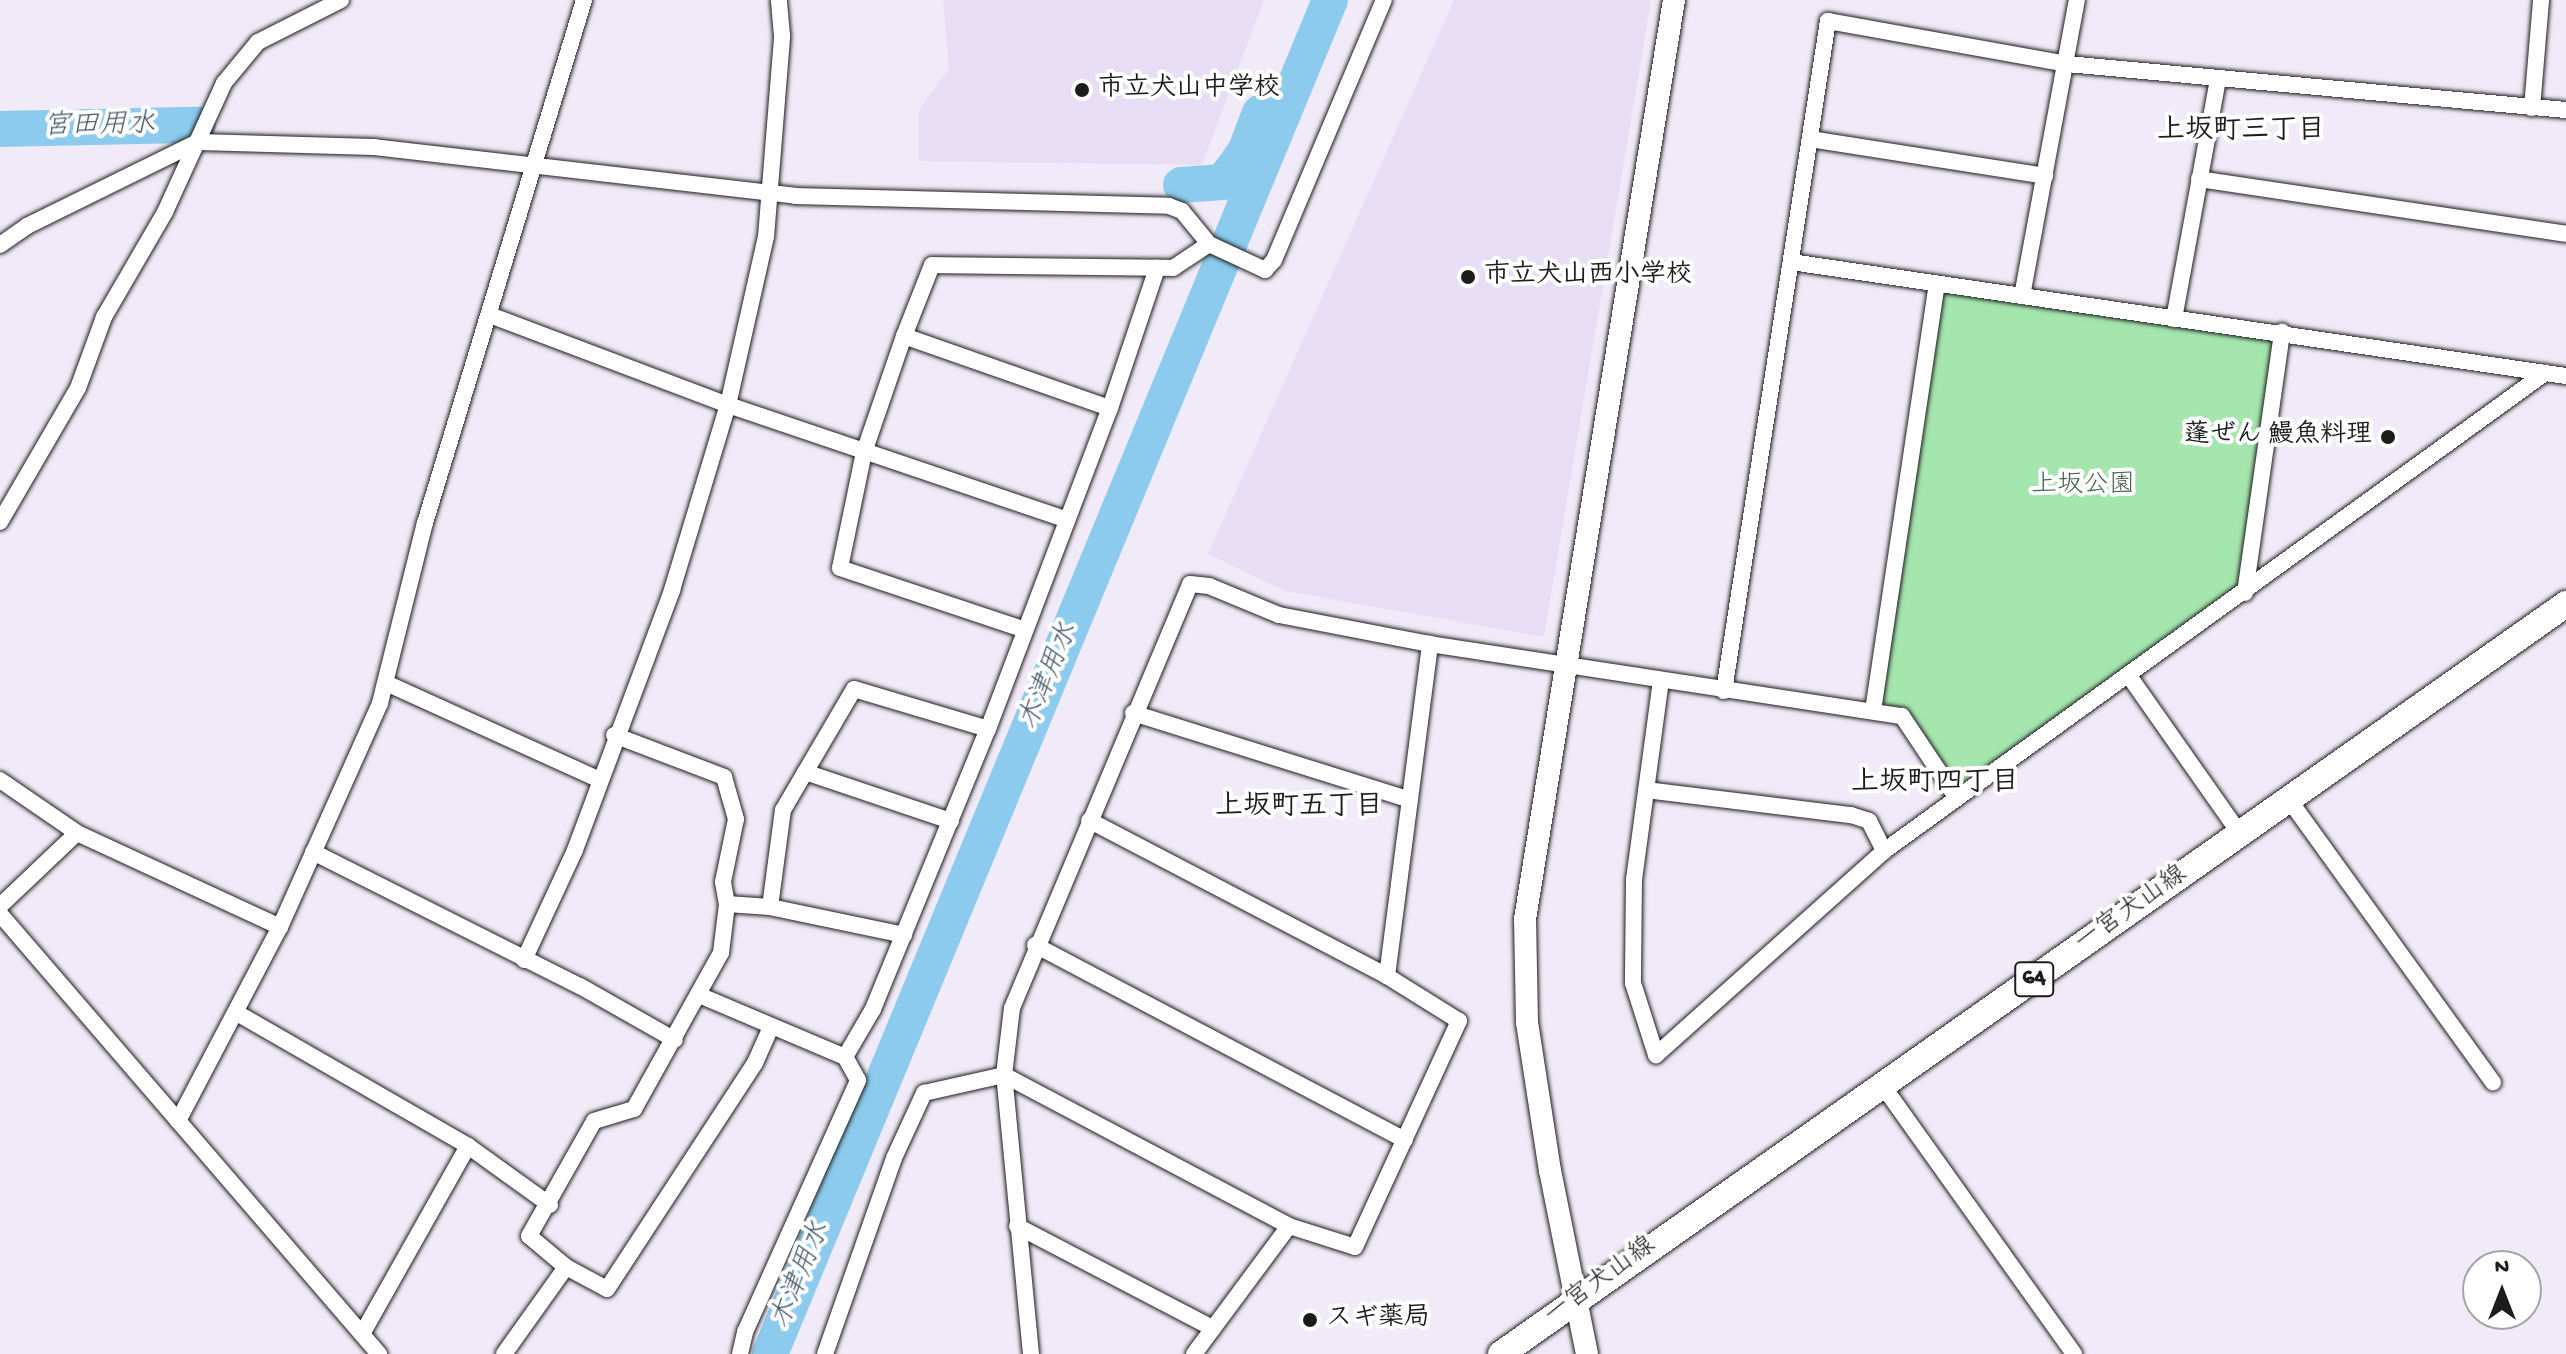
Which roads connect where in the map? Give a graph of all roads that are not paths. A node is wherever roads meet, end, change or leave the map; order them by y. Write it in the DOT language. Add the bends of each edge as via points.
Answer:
graph roads {
  1 [pos="341,0"];
  2 [pos="584,0"];
  3 [pos="779,0"];
  4 [pos="1384,0"];
  5 [pos="1674,0"];
  6 [pos="2077,0"];
  7 [pos="2541,0"];
  8 [pos="2067,64"];
  9 [pos="2218,79"];
  10 [pos="2532,108"];
  11 [pos="2566,110"];
  12 [pos="1810,139"];
  13 [pos="198,142"];
  14 [pos="533,169"];
  15 [pos="2045,176"];
  16 [pos="2199,179"];
  17 [pos="770,193"];
  18 [pos="2566,234"];
  19 [pos="1209,244"];
  20 [pos="0,245"];
  21 [pos="1791,262"];
  22 [pos="1166,272"];
  23 [pos="1937,285"];
  24 [pos="2022,296"];
  25 [pos="490,315"];
  26 [pos="2174,319"];
  27 [pos="2282,332"];
  28 [pos="904,336"];
  29 [pos="2545,373"];
  30 [pos="2566,376"];
  31 [pos="728,405"];
  32 [pos="1110,408"];
  33 [pos="864,452"];
  34 [pos="1067,520"];
  35 [pos="0,522"];
  36 [pos="2245,593"];
  37 [pos="2566,604"];
  38 [pos="1025,630"];
  39 [pos="1430,644"];
  40 [pos="1564,665"];
  41 [pos="2129,676"];
  42 [pos="1661,680"];
  43 [pos="386,683"];
  44 [pos="1724,691"];
  45 [pos="1873,711"];
  46 [pos="1133,713"];
  47 [pos="988,729"];
  48 [pos="614,735"];
  49 [pos="805,772"];
  50 [pos="0,780"];
  51 [pos="600,780"];
  52 [pos="1646,790"];
  53 [pos="1956,797"];
  54 [pos="1410,800"];
  55 [pos="2290,801"];
  56 [pos="1089,820"];
  57 [pos="951,821"];
  58 [pos="77,833"];
  59 [pos="2240,834"];
  60 [pos="1884,851"];
  61 [pos="313,852"];
  62 [pos="727,904"];
  63 [pos="0,906"];
  64 [pos="770,907"];
  65 [pos="0,914"];
  66 [pos="280,927"];
  67 [pos="904,935"];
  68 [pos="1035,945"];
  69 [pos="524,960"];
  70 [pos="1387,976"];
  71 [pos="699,995"];
  72 [pos="237,1013"];
  73 [pos="771,1027"];
  74 [pos="675,1040"];
  75 [pos="845,1057"];
  76 [pos="1004,1075"];
  77 [pos="2493,1082"];
  78 [pos="1883,1086"];
  79 [pos="178,1121"];
  80 [pos="1405,1140"];
  81 [pos="468,1146"];
  82 [pos="550,1205"];
  83 [pos="1017,1226"];
  84 [pos="1289,1226"];
  85 [pos="566,1267"];
  86 [pos="1575,1299"];
  87 [pos="1210,1327"];
  88 [pos="362,1334"];
  89 [pos="379,1354"];
  90 [pos="504,1354"];
  91 [pos="740,1354"];
  92 [pos="825,1354"];
  93 [pos="1031,1354"];
  94 [pos="1194,1354"];
  95 [pos="1501,1354"];
  96 [pos="1587,1354"];
  97 [pos="2074,1354"];
  1 -- 13 [label="street" via="244,54"];
  2 -- 14 [label="street"];
  3 -- 17 [label="street" via="782,36"];
  4 -- 19 [label="street" via="1274,260 1265,270"];
  5 -- 40 [label="street"];
  6 -- 8 [label="street"];
  7 -- 10 [label="street"];
  8 -- 9 [label="street"];
  8 -- 12 [label="street" via="1828,21"];
  8 -- 15 [label="street"];
  9 -- 10 [label="street"];
  9 -- 16 [label="street"];
  10 -- 11 [label="street"];
  12 -- 15 [label="street"];
  12 -- 21 [label="street"];
  13 -- 14 [label="street" via="374,147"];
  13 -- 20 [label="street" via="27,226"];
  13 -- 35 [label="street" via="165,212 114,296 78,388"];
  14 -- 17 [label="street"];
  14 -- 25 [label="street"];
  15 -- 24 [label="street"];
  16 -- 18 [label="street"];
  16 -- 26 [label="street"];
  17 -- 19 [label="street" via="1169,206 1182,211"];
  17 -- 31 [label="street" via="766,237"];
  19 -- 22 [label="street"];
  21 -- 23 [label="street"];
  21 -- 44 [label="street"];
  22 -- 28 [label="street" via="932,265"];
  22 -- 32 [label="street"];
  23 -- 24 [label="street"];
  23 -- 45 [label="street"];
  24 -- 26 [label="street"];
  25 -- 31 [label="street"];
  25 -- 43 [label="street" via="425,523"];
  26 -- 27 [label="street"];
  27 -- 29 [label="street"];
  27 -- 36 [label="street"];
  28 -- 32 [label="street"];
  28 -- 33 [label="street"];
  29 -- 30 [label="street"];
  29 -- 36 [label="street"];
  31 -- 33 [label="street"];
  31 -- 48 [label="street" via="672,590"];
  32 -- 34 [label="street"];
  33 -- 34 [label="street"];
  33 -- 38 [label="street" via="840,568"];
  34 -- 38 [label="street"];
  36 -- 41 [label="street"];
  37 -- 55 [label="main road, 一宮犬山線 / 64"];
  38 -- 47 [label="street"];
  39 -- 40 [label="street"];
  39 -- 46 [label="street" via="1279,615 1209,586 1190,584"];
  39 -- 54 [label="street"];
  40 -- 42 [label="street"];
  40 -- 86 [label="street" via="1525,919 1527,1022"];
  41 -- 53 [label="street"];
  41 -- 59 [label="street"];
  42 -- 44 [label="street"];
  42 -- 52 [label="street"];
  43 -- 51 [label="street"];
  43 -- 61 [label="street"];
  44 -- 45 [label="street"];
  45 -- 53 [label="street" via="1902,716"];
  46 -- 54 [label="street"];
  46 -- 56 [label="street"];
  47 -- 49 [label="street" via="854,689"];
  47 -- 57 [label="street"];
  48 -- 51 [label="street"];
  48 -- 62 [label="street" via="724,777 736,819 723,882"];
  49 -- 57 [label="street"];
  49 -- 64 [label="street" via="783,810"];
  50 -- 58 [label="street"];
  51 -- 69 [label="street" via="575,850"];
  52 -- 60 [label="street" via="1851,815 1869,821"];
  52 -- 60 [label="street" via="1634,879 1633,983 1656,1055"];
  53 -- 60 [label="street"];
  54 -- 70 [label="street"];
  55 -- 59 [label="main road, 一宮犬山線 / 64"];
  55 -- 77 [label="street"];
  56 -- 68 [label="street"];
  56 -- 70 [label="street"];
  57 -- 67 [label="street"];
  58 -- 63 [label="street"];
  58 -- 66 [label="street"];
  59 -- 78 [label="main road, 一宮犬山線 / 64"];
  61 -- 66 [label="street"];
  61 -- 69 [label="street"];
  62 -- 64 [label="street"];
  62 -- 71 [label="street" via="721,953"];
  64 -- 67 [label="street"];
  65 -- 79 [label="street"];
  66 -- 72 [label="street"];
  67 -- 75 [label="street" via="873,1009"];
  68 -- 76 [label="street" via="1012,1008"];
  68 -- 80 [label="street"];
  69 -- 74 [label="street"];
  70 -- 80 [label="street" via="1459,1021"];
  71 -- 73 [label="street"];
  71 -- 74 [label="street"];
  72 -- 79 [label="street"];
  72 -- 81 [label="street"];
  73 -- 75 [label="street"];
  73 -- 85 [label="street" via="755,1063 607,1289"];
  74 -- 82 [label="street" via="634,1109 594,1121"];
  75 -- 91 [label="street" via="858,1080 745,1332"];
  76 -- 83 [label="street"];
  76 -- 84 [label="street"];
  76 -- 92 [label="street" via="924,1093 889,1171"];
  78 -- 86 [label="main road, 一宮犬山線 / 64"];
  78 -- 97 [label="street"];
  79 -- 88 [label="street"];
  80 -- 84 [label="street" via="1355,1247"];
  81 -- 82 [label="street"];
  81 -- 88 [label="street"];
  82 -- 85 [label="street" via="529,1236"];
  83 -- 87 [label="street"];
  83 -- 93 [label="street"];
  84 -- 87 [label="street"];
  85 -- 90 [label="street"];
  86 -- 95 [label="main road, 一宮犬山線 / 64"];
  86 -- 96 [label="street"];
  87 -- 94 [label="street"];
  88 -- 89 [label="street"];
}
